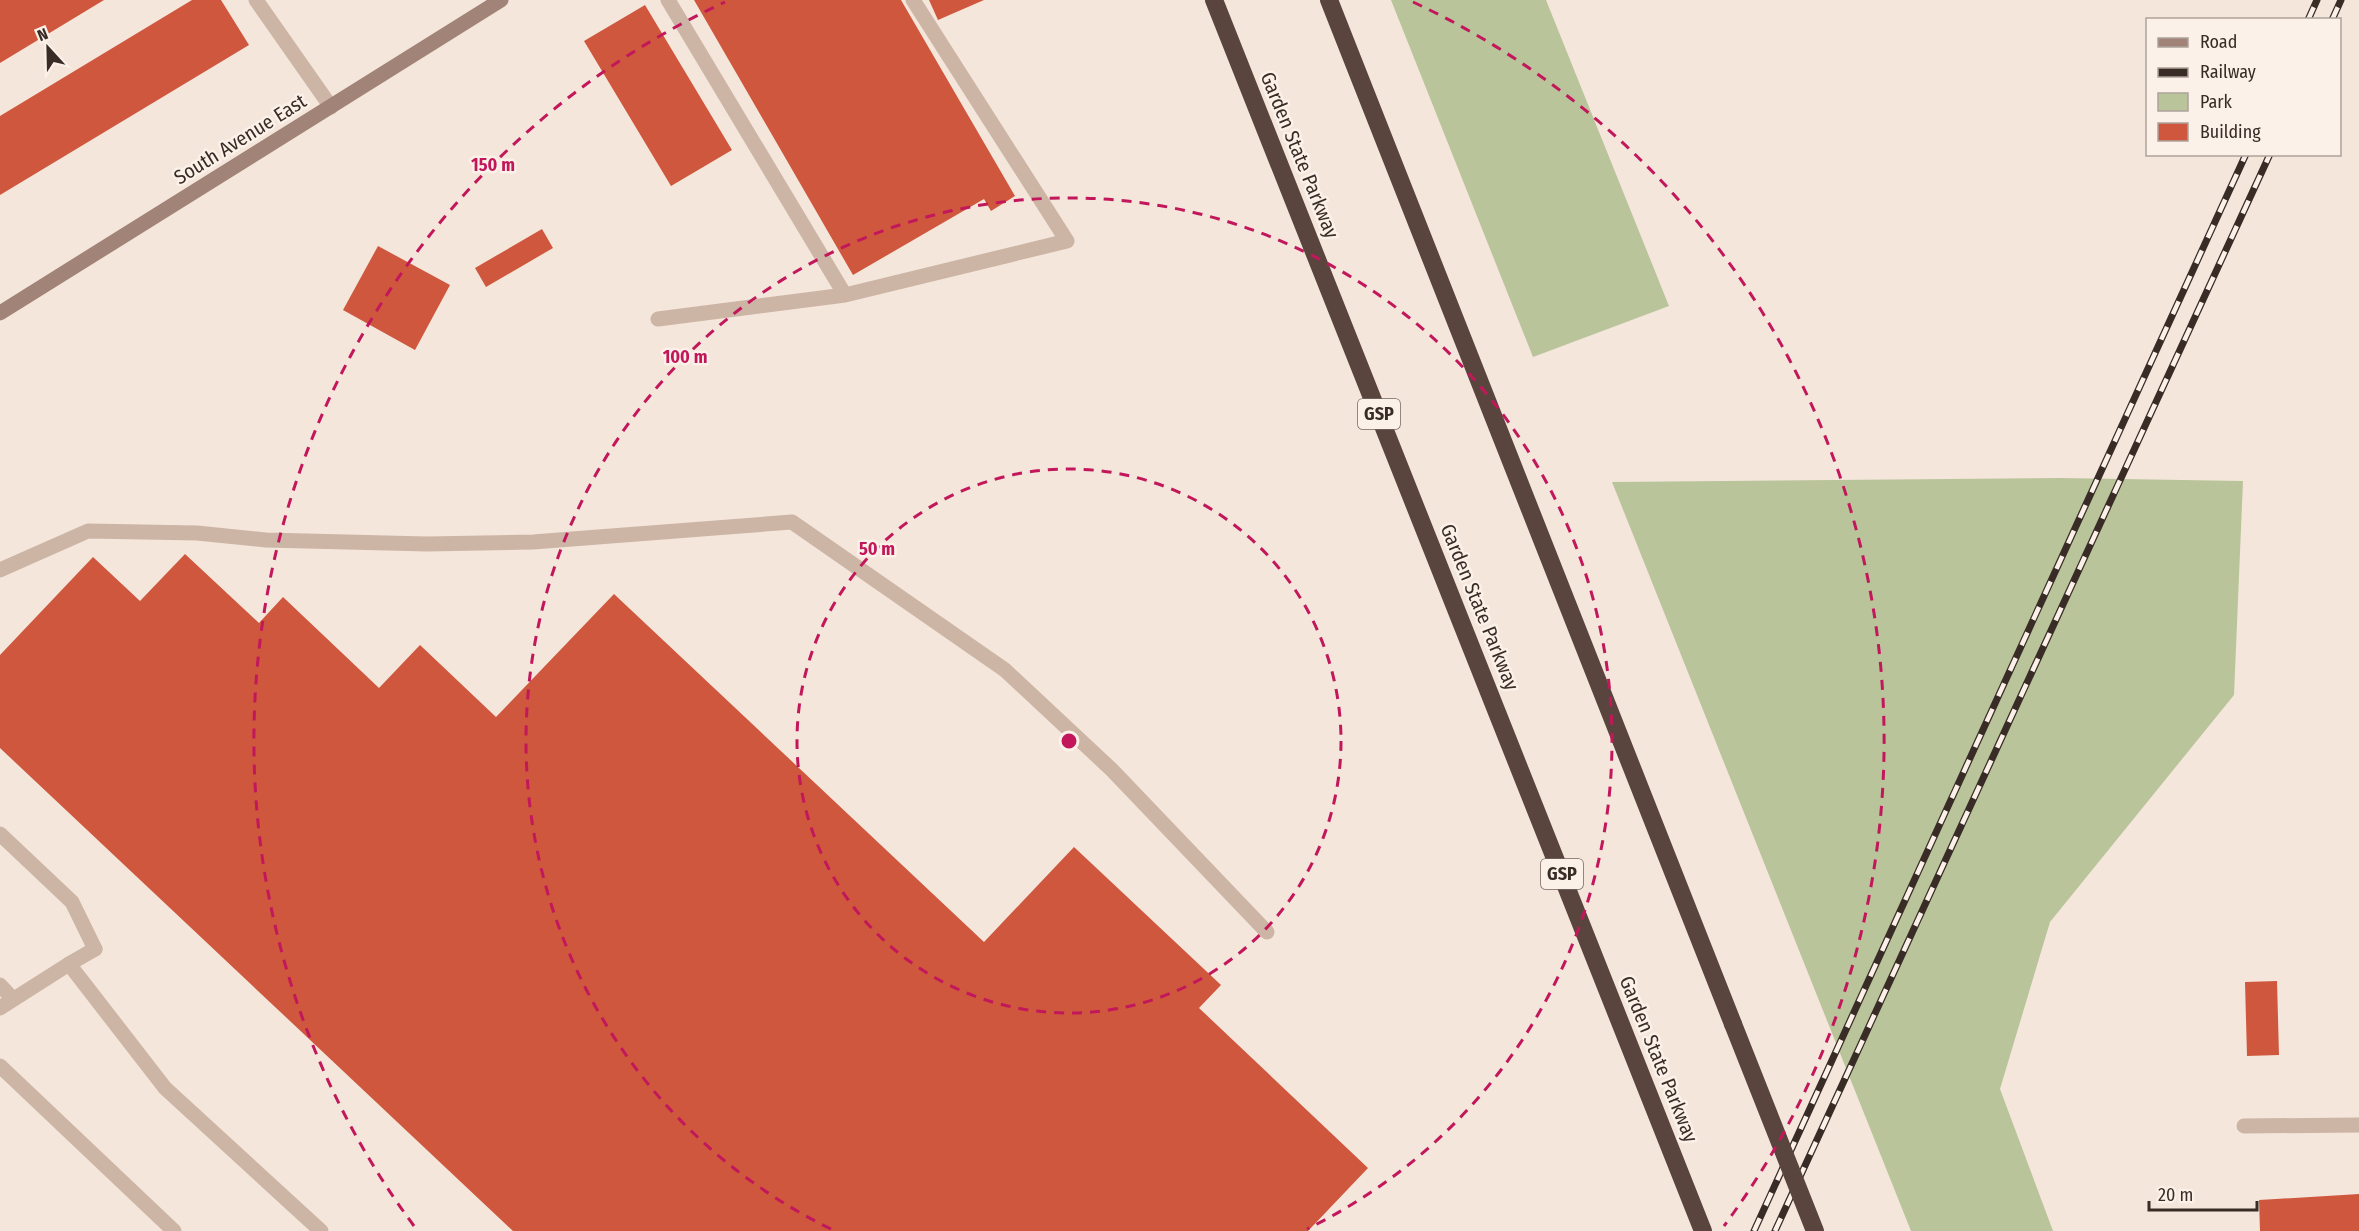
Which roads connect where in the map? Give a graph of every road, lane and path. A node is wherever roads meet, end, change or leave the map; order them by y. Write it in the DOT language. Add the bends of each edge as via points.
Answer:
graph roads {
  1 [pos="256,0"];
  2 [pos="501,0"];
  3 [pos="668,0"];
  4 [pos="913,0"];
  5 [pos="1214,0"];
  6 [pos="1329,0"];
  7 [pos="331,107"];
  8 [pos="845,295"];
  9 [pos="0,313"];
  10 [pos="658,320"];
  11 [pos="0,570"];
  12 [pos="0,834"];
  13 [pos="1268,932"];
  14 [pos="69,964"];
  15 [pos="0,985"];
  16 [pos="13,999"];
  17 [pos="0,1008"];
  18 [pos="0,1066"];
  19 [pos="2359,1125"];
  20 [pos="2244,1126"];
  21 [pos="174,1231"];
  22 [pos="321,1231"];
  23 [pos="1703,1231"];
  24 [pos="1815,1231"];
  1 -- 7 [label="street"];
  2 -- 7 [label="main road, South Avenue East"];
  3 -- 8 [label="street"];
  4 -- 8 [label="street" via="1067,241"];
  5 -- 23 [label="highway, Garden State Parkway / GSP"];
  6 -- 24 [label="highway, bridge"];
  7 -- 9 [label="main road, South Avenue East"];
  8 -- 10 [label="street"];
  11 -- 13 [label="street" via="88,531 427,544 533,542 792,522 1005,670 1112,770"];
  12 -- 14 [label="street" via="72,902 96,949"];
  14 -- 16 [label="street"];
  14 -- 22 [label="street" via="165,1088"];
  15 -- 16 [label="street"];
  16 -- 17 [label="street"];
  18 -- 21 [label="street"];
  19 -- 20 [label="street"];
}
